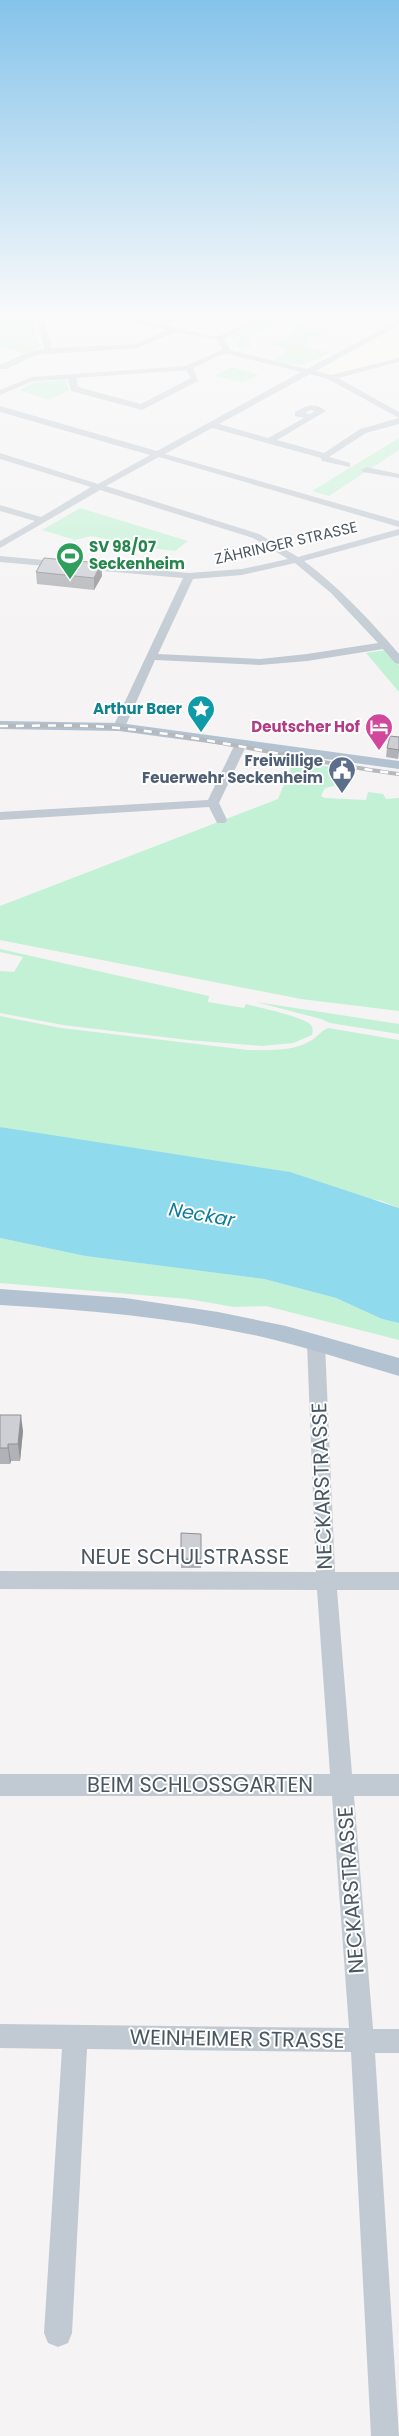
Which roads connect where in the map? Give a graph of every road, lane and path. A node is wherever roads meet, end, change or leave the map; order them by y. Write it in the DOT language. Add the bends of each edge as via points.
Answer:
graph roads {
  1 [pos="66,428"];
  2 [pos="207,428"];
  3 [pos="222,428"];
  4 [pos="292,428"];
  5 [pos="375,428"];
  6 [pos="269,441"];
  7 [pos="158,454"];
  8 [pos="0,456"];
  9 [pos="325,456"];
  10 [pos="347,465"];
  11 [pos="366,470"];
  12 [pos="398,476"];
  13 [pos="100,486"];
  14 [pos="0,508"];
  15 [pos="43,520"];
  16 [pos="399,524"];
  17 [pos="399,532"];
  18 [pos="0,545"];
  19 [pos="296,558"];
  20 [pos="0,559"];
  21 [pos="189,576"];
  22 [pos="386,645"];
  23 [pos="152,657"];
  24 [pos="399,661"];
  25 [pos="0,725"];
  26 [pos="119,727"];
  27 [pos="241,744"];
  28 [pos="399,765"];
  29 [pos="213,803"];
  30 [pos="0,816"];
  31 [pos="221,820"];
  32 [pos="0,1297"];
  33 [pos="316,1344"];
  34 [pos="399,1367"];
  35 [pos="0,1580"];
  36 [pos="326,1581"];
  37 [pos="399,1581"];
  38 [pos="0,1785"];
  39 [pos="399,1785"];
  40 [pos="342,1786"];
  41 [pos="0,2036"];
  42 [pos="75,2038"];
  43 [pos="362,2041"];
  44 [pos="399,2041"];
  45 [pos="58,2333"];
  46 [pos="385,2436"];
  1 -- 7 [label="street"];
  2 -- 7 [label="street"];
  3 -- 6 [label="street"];
  4 -- 6 [label="street"];
  5 -- 9 [label="street" via="363,431"];
  6 -- 9 [label="street"];
  7 -- 13 [label="street"];
  7 -- 16 [label="street"];
  8 -- 13 [label="street"];
  9 -- 10 [label="street" via="325,459"];
  11 -- 12 [label="street"];
  13 -- 15 [label="street"];
  13 -- 19 [label="street" via="256,536"];
  14 -- 15 [label="street"];
  15 -- 18 [label="street"];
  17 -- 19 [label="street, ZÄHRINGER STRASSE"];
  19 -- 21 [label="street, ZÄHRINGER STRASSE" via="217,576"];
  19 -- 22 [label="street" via="325,579"];
  20 -- 21 [label="street, ZÄHRINGER STRASSE"];
  21 -- 23 [label="street"];
  22 -- 23 [label="street" via="258,662"];
  22 -- 24 [label="street"];
  23 -- 26 [label="street"];
  25 -- 26 [label="main road"];
  26 -- 27 [label="main road"];
  27 -- 28 [label="main road"];
  27 -- 29 [label="street"];
  29 -- 30 [label="street"];
  29 -- 31 [label="street"];
  32 -- 33 [label="main road" via="182,1314 250,1326"];
  33 -- 34 [label="main road"];
  33 -- 36 [label="street, NECKARSTRASSE"];
  35 -- 36 [label="street, NEUE SCHULSTRASSE"];
  36 -- 37 [label="street, NEUE SCHULSTRASSE"];
  36 -- 40 [label="street, NECKARSTRASSE"];
  38 -- 40 [label="street, BEIM SCHLOSSGARTEN"];
  39 -- 40 [label="street, BEIM SCHLOSSGARTEN"];
  40 -- 43 [label="street, NECKARSTRASSE"];
  41 -- 42 [label="street, WEINHEIMER STRASSE"];
  42 -- 43 [label="street, WEINHEIMER STRASSE"];
  42 -- 45 [label="street"];
  43 -- 44 [label="street, WEINHEIMER STRASSE"];
  43 -- 46 [label="street, NECKARSTRASSE"];
}
